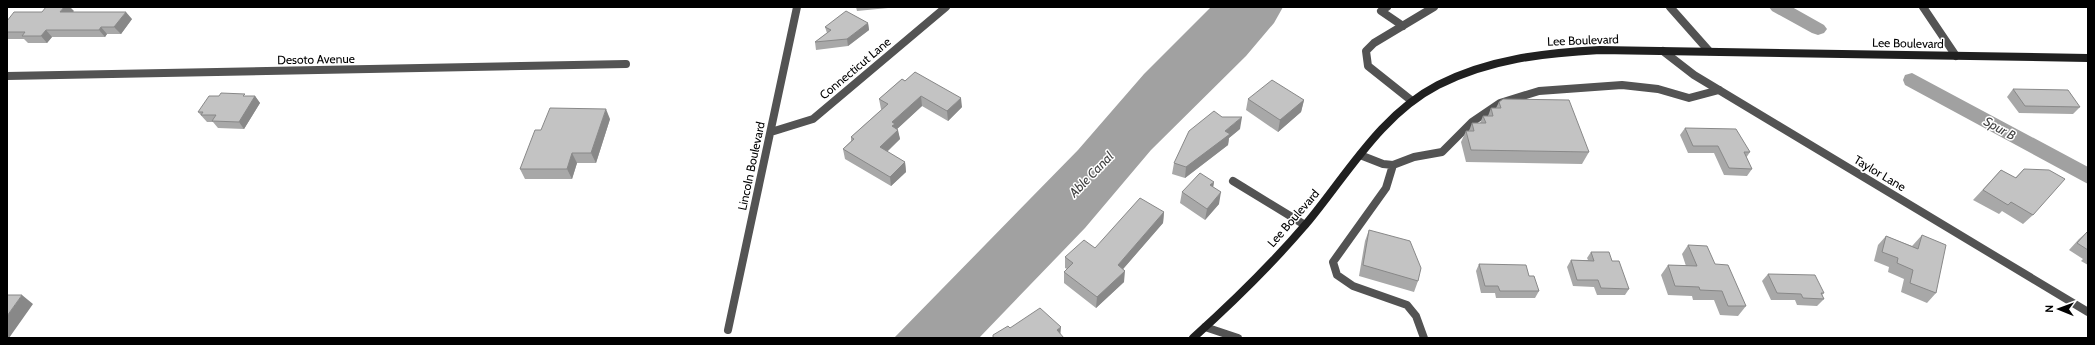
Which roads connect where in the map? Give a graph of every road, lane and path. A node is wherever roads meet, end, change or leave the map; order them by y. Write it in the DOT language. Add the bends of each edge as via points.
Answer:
graph roads {
  1 [pos="797,7"];
  2 [pos="946,7"];
  3 [pos="1387,7"];
  4 [pos="1434,7"];
  5 [pos="1670,7"];
  6 [pos="1923,7"];
  7 [pos="1403,26"];
  8 [pos="1663,51"];
  9 [pos="1708,51"];
  10 [pos="1956,56"];
  11 [pos="2088,58"];
  12 [pos="626,64"];
  13 [pos="7,76"];
  14 [pos="1720,90"];
  15 [pos="1412,101"];
  16 [pos="771,132"];
  17 [pos="1360,155"];
  18 [pos="1393,165"];
  19 [pos="1233,181"];
  20 [pos="1305,225"];
  21 [pos="2088,312"];
  22 [pos="1205,328"];
  23 [pos="728,330"];
  24 [pos="1194,338"];
  25 [pos="1238,338"];
  26 [pos="1424,338"];
  1 -- 16 [label="street, Lincoln Boulevard"];
  2 -- 16 [label="street, Connecticut Lane" via="813,119"];
  3 -- 7 [label="street" via="1381,11"];
  4 -- 7 [label="street"];
  5 -- 9 [label="street"];
  6 -- 10 [label="street"];
  7 -- 15 [label="street" via="1374,43 1366,51 1366,60 1368,66 1381,78"];
  8 -- 9 [label="main road, Lee Boulevard"];
  8 -- 14 [label="street, Taylor Lane" via="1694,75"];
  8 -- 15 [label="main road, Lee Boulevard" via="1570,51 1516,58 1479,67 1439,84"];
  9 -- 10 [label="main road, Lee Boulevard"];
  10 -- 11 [label="main road, Lee Boulevard"];
  12 -- 13 [label="street, Desoto Avenue"];
  14 -- 18 [label="street" via="1689,98 1658,89 1622,85 1575,87 1525,94 1500,103 1472,122 1442,152 1414,157"];
  14 -- 21 [label="street, Taylor Lane"];
  15 -- 17 [label="main road, Lee Boulevard" via="1392,118"];
  16 -- 23 [label="street, Lincoln Boulevard"];
  17 -- 18 [label="street"];
  17 -- 20 [label="main road, Lee Boulevard"];
  18 -- 26 [label="street" via="1386,188 1333,262 1337,275 1353,286 1407,305 1416,316"];
  19 -- 20 [label="street"];
  20 -- 22 [label="main road, Lee Boulevard"];
  22 -- 24 [label="main road, Lee Boulevard"];
  22 -- 25 [label="street"];
}
